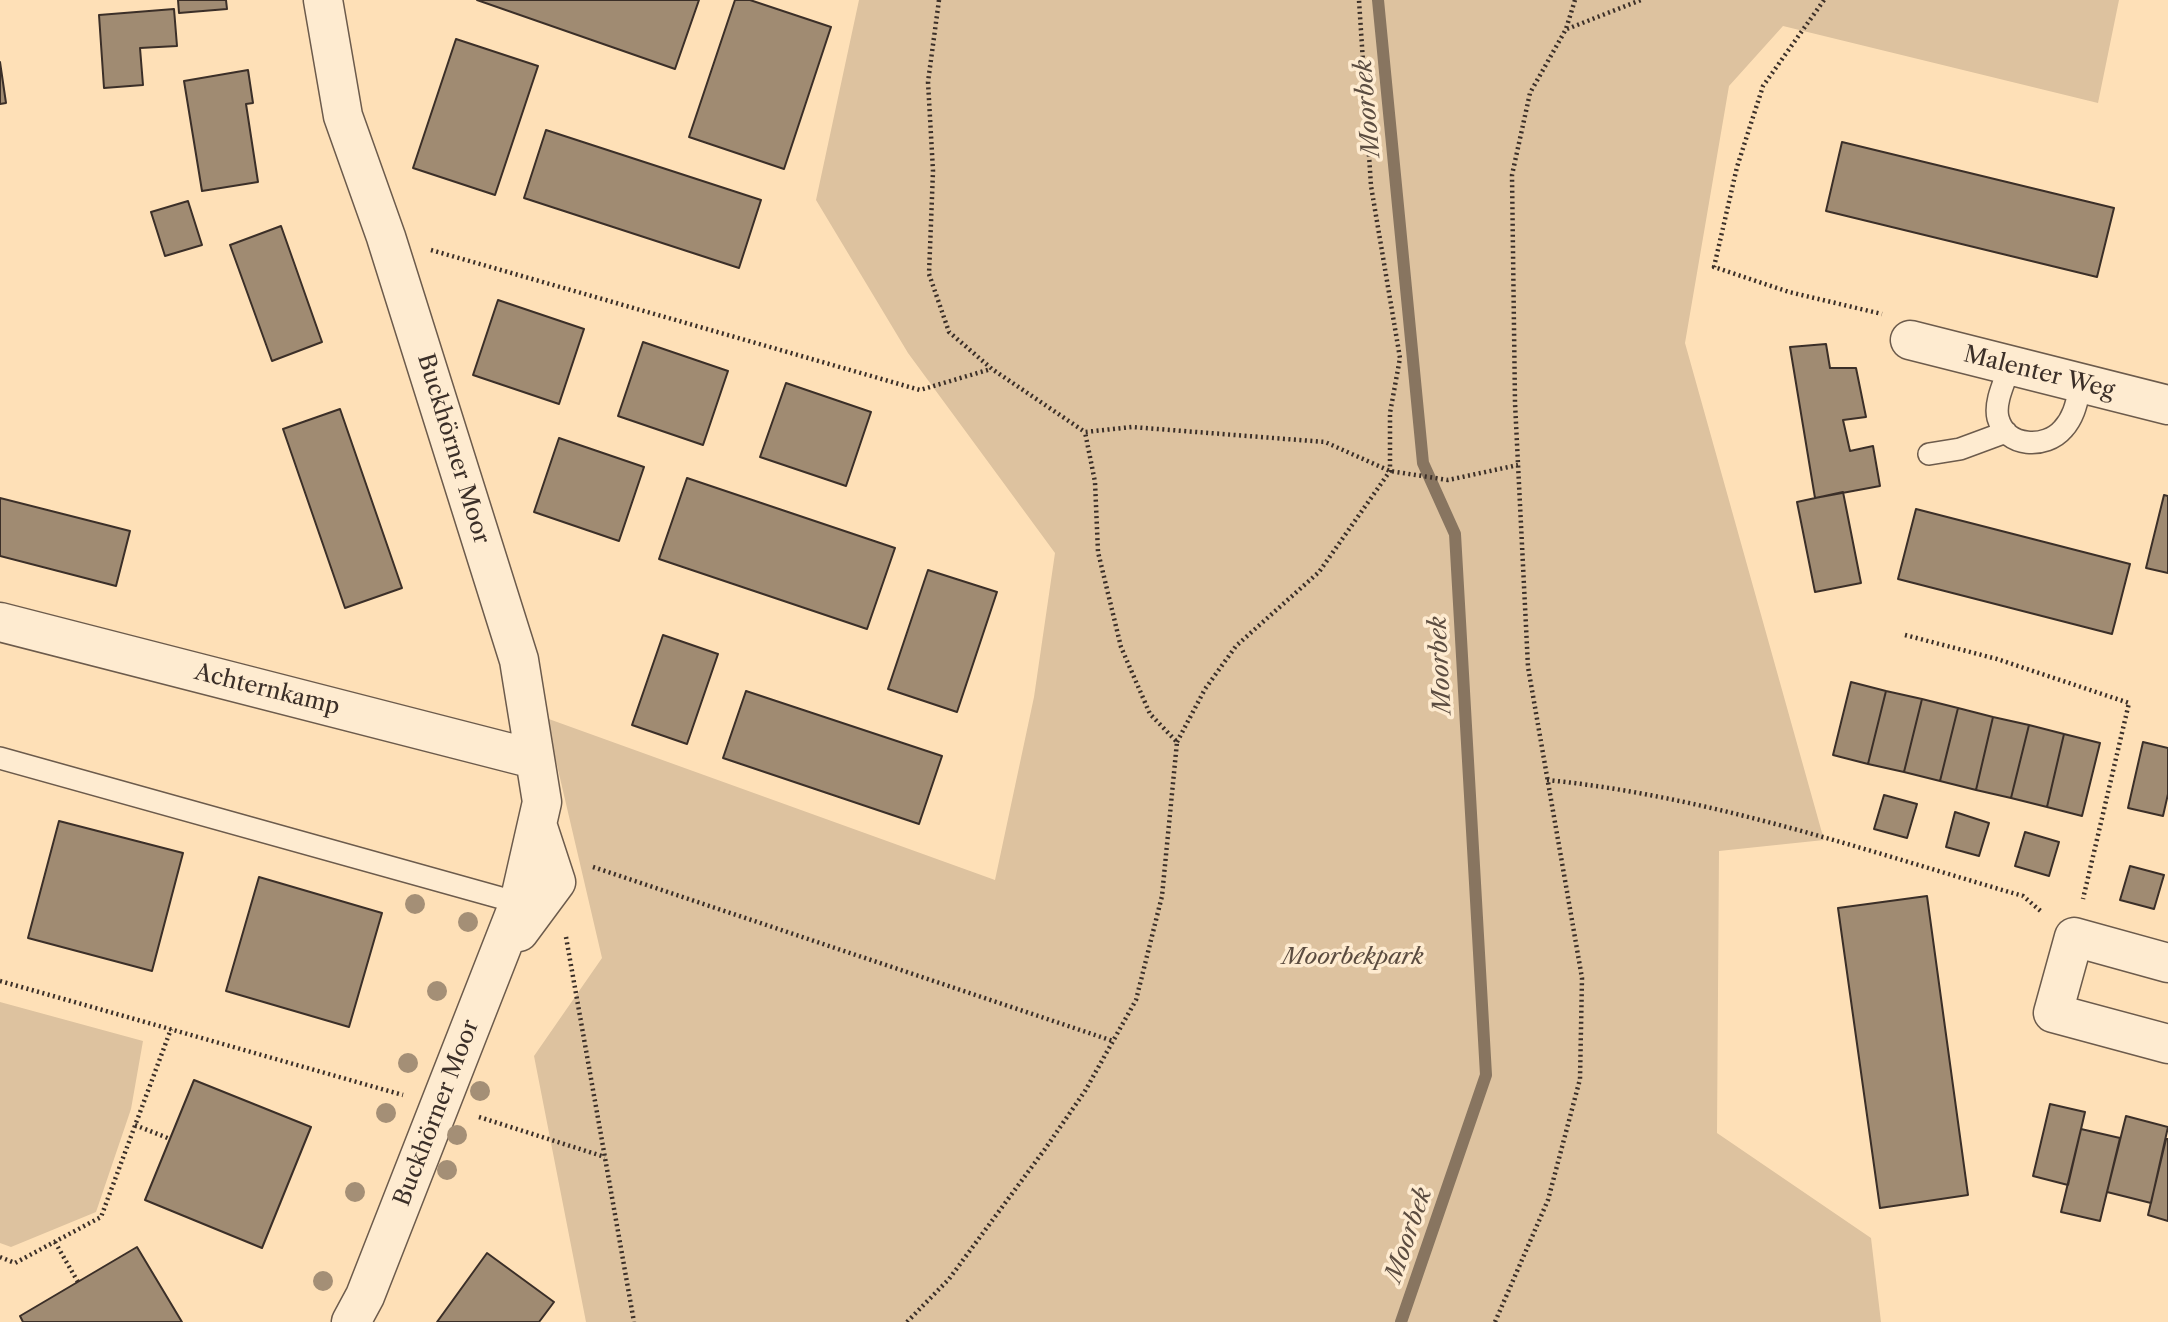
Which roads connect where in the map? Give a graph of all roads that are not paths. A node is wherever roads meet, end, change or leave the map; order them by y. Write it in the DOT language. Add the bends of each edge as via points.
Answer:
graph roads {
  1 [pos="323,0"];
  2 [pos="1910,340"];
  3 [pos="2010,366"];
  4 [pos="2081,384"];
  5 [pos="2168,405"];
  6 [pos="2006,432"];
  7 [pos="1929,454"];
  8 [pos="0,622"];
  9 [pos="0,758"];
  10 [pos="534,759"];
  11 [pos="537,824"];
  12 [pos="519,903"];
  13 [pos="2168,962"];
  14 [pos="495,965"];
  15 [pos="2168,1044"];
  16 [pos="351,1322"];
  1 -- 10 [label="street, Buckhörner Moor" via="343,116 386,237 519,660"];
  2 -- 3 [label="street, Malenter Weg"];
  3 -- 4 [label="street, Malenter Weg"];
  3 -- 6 [label="lane" via="1997,405"];
  4 -- 5 [label="street, Malenter Weg"];
  4 -- 6 [label="lane" via="2074,411 2051,439 2033,444"];
  6 -- 7 [label="lane" via="1960,449"];
  8 -- 10 [label="street, Achternkamp"];
  9 -- 12 [label="lane"];
  10 -- 11 [label="street, Buckhörner Moor" via="542,802"];
  11 -- 12 [label="street, Buckhörner Moor"];
  11 -- 14 [label="street" via="556,882"];
  12 -- 14 [label="street, Buckhörner Moor"];
  13 -- 15 [label="street" via="2074,937 2053,1013"];
  14 -- 16 [label="street, Buckhörner Moor"];
}
